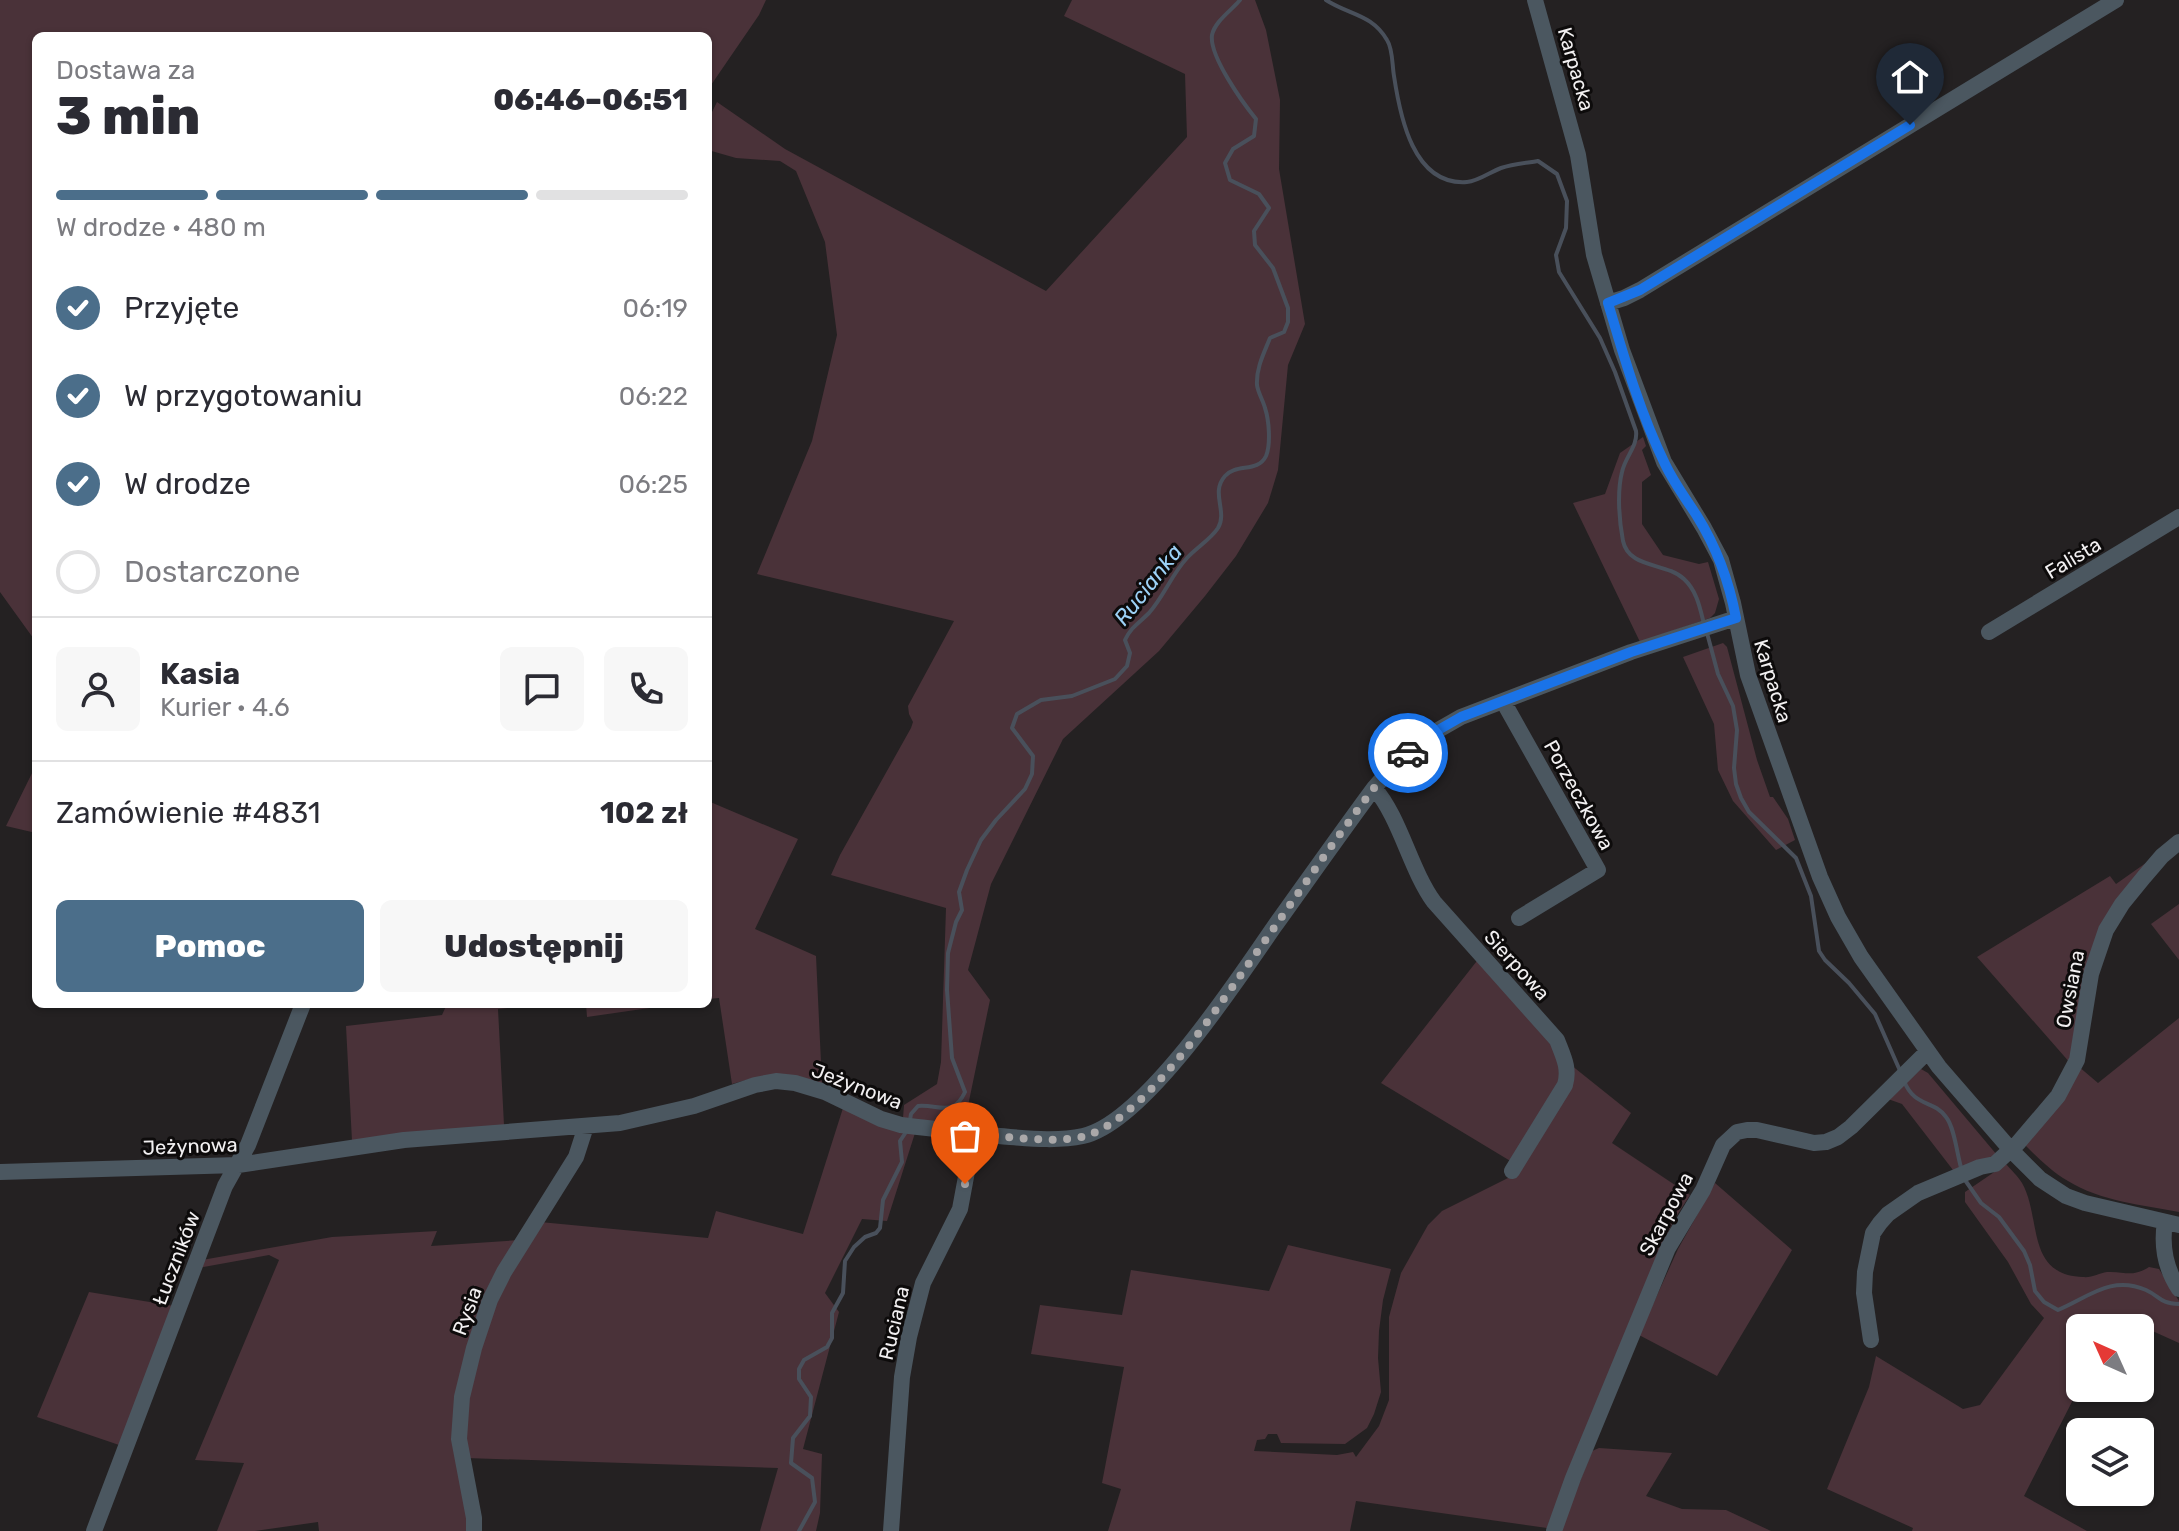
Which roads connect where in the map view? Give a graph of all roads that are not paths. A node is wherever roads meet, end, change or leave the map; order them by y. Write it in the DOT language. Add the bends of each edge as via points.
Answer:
graph roads {
  1 [pos="1535,0"];
  2 [pos="2116,0"];
  3 [pos="1608,303"];
  4 [pos="2179,517"];
  5 [pos="1736,618"];
  6 [pos="1989,632"];
  7 [pos="1503,701"];
  8 [pos="1374,788"];
  9 [pos="2179,842"];
  10 [pos="1519,918"];
  11 [pos="301,1008"];
  12 [pos="1927,1052"];
  13 [pos="586,1126"];
  14 [pos="974,1134"];
  15 [pos="2011,1150"];
  16 [pos="238,1165"];
  17 [pos="1512,1171"];
  18 [pos="0,1172"];
  19 [pos="2172,1223"];
  20 [pos="2179,1289"];
  21 [pos="1871,1340"];
  22 [pos="94,1531"];
  23 [pos="474,1531"];
  24 [pos="891,1531"];
  25 [pos="1554,1531"];
  1 -- 3 [label="street, Karpacka" via="1578,155"];
  2 -- 3 [label="street" via="1640,290"];
  3 -- 5 [label="street, Karpacka" via="1658,448 1721,560"];
  4 -- 6 [label="street, Falista"];
  5 -- 7 [label="street, Jeżynowa"];
  5 -- 12 [label="street, Karpacka" via="1748,675 1828,897 1861,957"];
  7 -- 8 [label="street, Jeżynowa" via="1426,737"];
  7 -- 10 [label="street, Porzeczkowa" via="1598,870"];
  8 -- 14 [label="street, Jeżynowa" via="1231,989 1129,1111 1086,1136"];
  8 -- 17 [label="street, Sierpowa" via="1424,888 1557,1040 1567,1065 1565,1085"];
  9 -- 15 [label="street, Owsiana" via="2144,877 2106,930 2069,1077"];
  11 -- 16 [label="street, Łuczników"];
  12 -- 15 [label="street, Karpacka"];
  12 -- 25 [label="street, Skarpowa" via="1838,1137 1814,1143 1747,1130 1723,1145 1668,1248"];
  13 -- 14 [label="street, Jeżynowa" via="651,1117 776,1081 825,1092 901,1125"];
  13 -- 16 [label="street, Jeżynowa" via="404,1140"];
  13 -- 23 [label="street, Rysia" via="576,1157 504,1272 474,1348 459,1439"];
  14 -- 24 [label="street, Ruciana" via="960,1209 923,1283 909,1337"];
  15 -- 19 [label="street, Karpacka" via="2066,1196"];
  15 -- 21 [label="street" via="1995,1164 1918,1193 1888,1214 1873,1233 1864,1293"];
  16 -- 18 [label="street, Jeżynowa"];
  16 -- 22 [label="street, Łuczników" via="225,1186"];
  19 -- 20 [label="street" via="2164,1259"];
}
